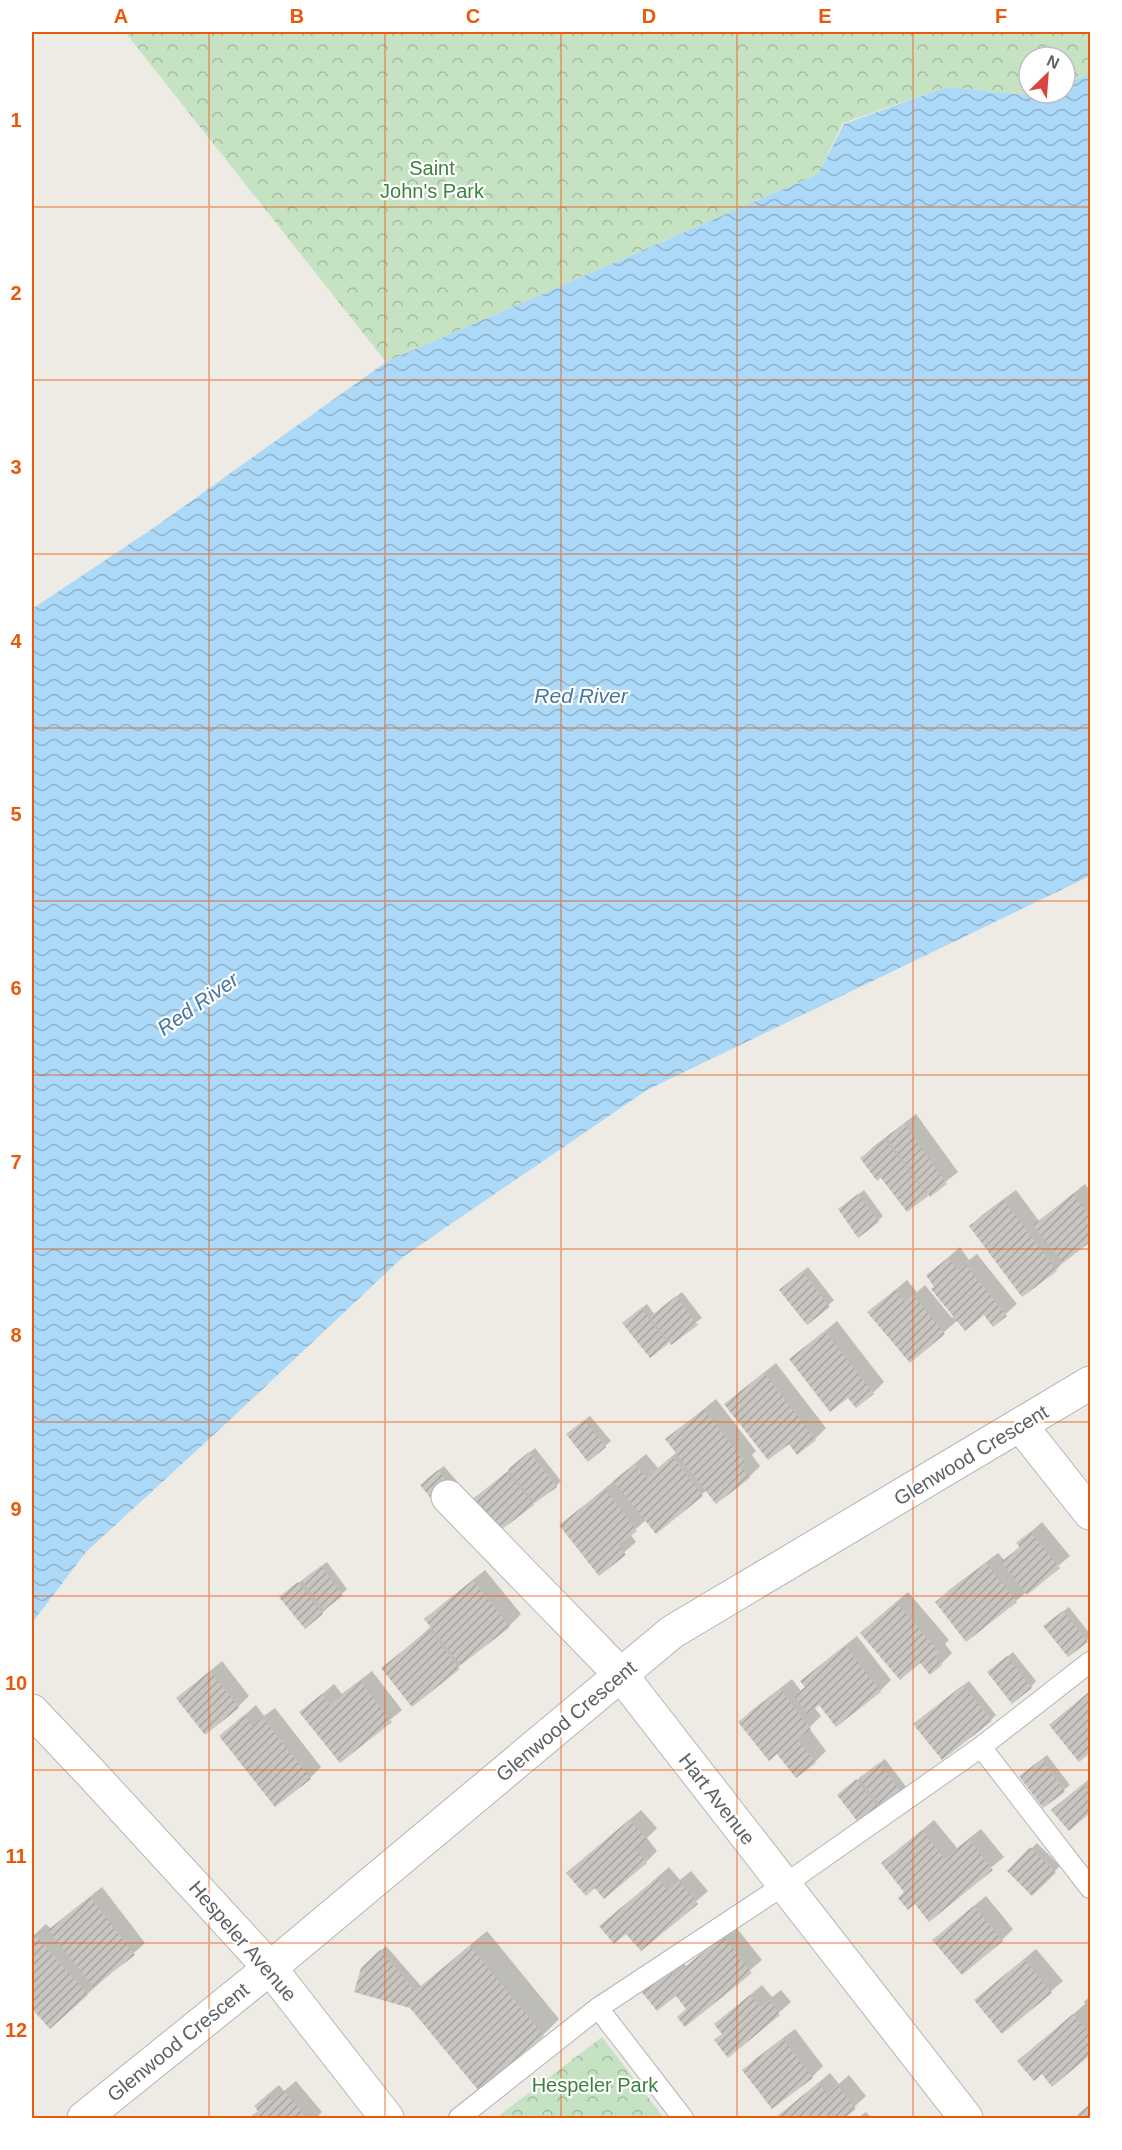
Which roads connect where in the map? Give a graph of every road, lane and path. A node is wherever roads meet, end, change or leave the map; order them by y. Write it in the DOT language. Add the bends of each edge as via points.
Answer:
graph roads {
  1 [pos="1090,1383"];
  2 [pos="1021,1426"];
  3 [pos="448,1497"];
  4 [pos="1090,1513"];
  5 [pos="1090,1662"];
  6 [pos="621,1675"];
  7 [pos="32,1711"];
  8 [pos="981,1747"];
  9 [pos="784,1885"];
  10 [pos="1090,1888"];
  11 [pos="270,1968"];
  12 [pos="598,2008"];
  13 [pos="84,2118"];
  14 [pos="387,2118"];
  15 [pos="459,2118"];
  16 [pos="683,2118"];
  17 [pos="966,2118"];
  1 -- 2 [label="street, Glenwood Crescent"];
  2 -- 4 [label="street"];
  2 -- 6 [label="street, Glenwood Crescent" via="672,1632"];
  3 -- 6 [label="street, Hart Avenue"];
  5 -- 8 [label="lane"];
  6 -- 9 [label="street, Hart Avenue"];
  6 -- 11 [label="street, Glenwood Crescent"];
  7 -- 11 [label="street, Hespeler Avenue"];
  8 -- 9 [label="lane"];
  8 -- 10 [label="lane"];
  9 -- 12 [label="lane"];
  9 -- 17 [label="street, Hart Avenue"];
  11 -- 13 [label="street, Glenwood Crescent"];
  11 -- 14 [label="street, Hespeler Avenue"];
  12 -- 15 [label="lane"];
  12 -- 16 [label="lane"];
}
